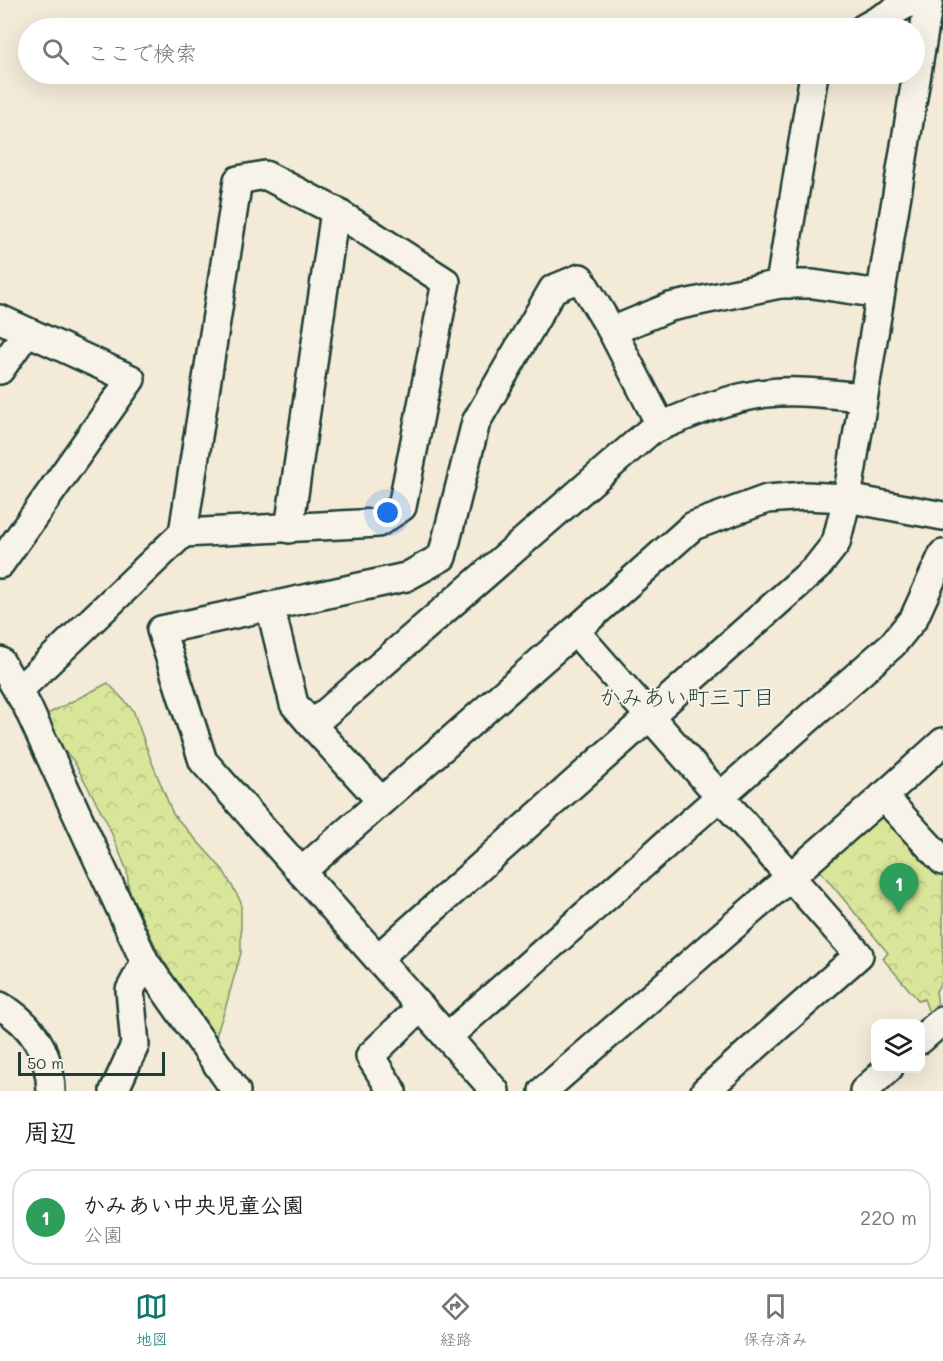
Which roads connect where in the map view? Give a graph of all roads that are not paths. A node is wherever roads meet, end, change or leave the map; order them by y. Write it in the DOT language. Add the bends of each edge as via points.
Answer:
graph roads {
  1 [pos="914,0"];
  2 [pos="929,0"];
  3 [pos="882,18"];
  4 [pos="925,24"];
  5 [pos="812,84"];
  6 [pos="915,84"];
  7 [pos="335,211"];
  8 [pos="780,284"];
  9 [pos="880,294"];
  10 [pos="0,319"];
  11 [pos="612,331"];
  12 [pos="27,332"];
  13 [pos="0,370"];
  14 [pos="863,397"];
  15 [pos="661,426"];
  16 [pos="847,498"];
  17 [pos="943,516"];
  18 [pos="289,529"];
  19 [pos="183,533"];
  20 [pos="943,554"];
  21 [pos="0,564"];
  22 [pos="270,606"];
  23 [pos="575,631"];
  24 [pos="0,661"];
  25 [pos="18,691"];
  26 [pos="650,716"];
  27 [pos="312,725"];
  28 [pos="943,742"];
  29 [pos="884,796"];
  30 [pos="720,797"];
  31 [pos="381,801"];
  32 [pos="943,861"];
  33 [pos="301,872"];
  34 [pos="790,876"];
  35 [pos="378,958"];
  36 [pos="145,962"];
  37 [pos="0,1006"];
  38 [pos="421,1007"];
  39 [pos="943,1020"];
  40 [pos="925,1036"];
  41 [pos="447,1037"];
  42 [pos="884,1073"];
  43 [pos="51,1091"];
  44 [pos="114,1091"];
  45 [pos="236,1091"];
  46 [pos="392,1091"];
  47 [pos="495,1091"];
  48 [pos="543,1091"];
  49 [pos="705,1091"];
  50 [pos="864,1091"];
  1 -- 3 [label="street"];
  2 -- 4 [label="street"];
  5 -- 8 [label="street"];
  6 -- 9 [label="street"];
  7 -- 18 [label="street"];
  7 -- 18 [label="street" via="446,282 402,507 378,523"];
  7 -- 19 [label="street" via="265,175 238,180"];
  8 -- 9 [label="street" via="813,284"];
  8 -- 11 [label="street" via="670,307"];
  9 -- 14 [label="street"];
  10 -- 12 [label="street"];
  11 -- 15 [label="street"];
  11 -- 22 [label="street" via="580,278 554,289 476,422 442,557 406,576"];
  12 -- 13 [label="street"];
  12 -- 21 [label="street" via="131,379"];
  14 -- 15 [label="street" via="779,392 725,402"];
  14 -- 16 [label="street"];
  15 -- 27 [label="street" via="650,431"];
  16 -- 17 [label="street"];
  16 -- 23 [label="street" via="767,499 693,526"];
  16 -- 26 [label="street" via="836,543 817,567"];
  18 -- 19 [label="street"];
  19 -- 25 [label="street"];
  20 -- 30 [label="street" via="914,618 893,644"];
  22 -- 27 [label="street" via="294,704"];
  22 -- 33 [label="street" via="161,630 203,761"];
  23 -- 26 [label="street"];
  23 -- 31 [label="street"];
  24 -- 25 [label="street"];
  25 -- 36 [label="street"];
  26 -- 30 [label="street"];
  26 -- 35 [label="street"];
  27 -- 31 [label="street"];
  28 -- 29 [label="street"];
  29 -- 32 [label="street"];
  29 -- 34 [label="street"];
  30 -- 34 [label="street"];
  30 -- 41 [label="street"];
  31 -- 33 [label="street"];
  33 -- 35 [label="street"];
  34 -- 48 [label="street"];
  34 -- 49 [label="street" via="859,955"];
  35 -- 38 [label="street"];
  36 -- 44 [label="street" via="130,990 135,1045"];
  36 -- 45 [label="street"];
  37 -- 43 [label="street" via="29,1029 43,1050"];
  38 -- 41 [label="street"];
  38 -- 46 [label="street" via="370,1056"];
  39 -- 40 [label="street"];
  41 -- 47 [label="street"];
  42 -- 50 [label="street"];
}
